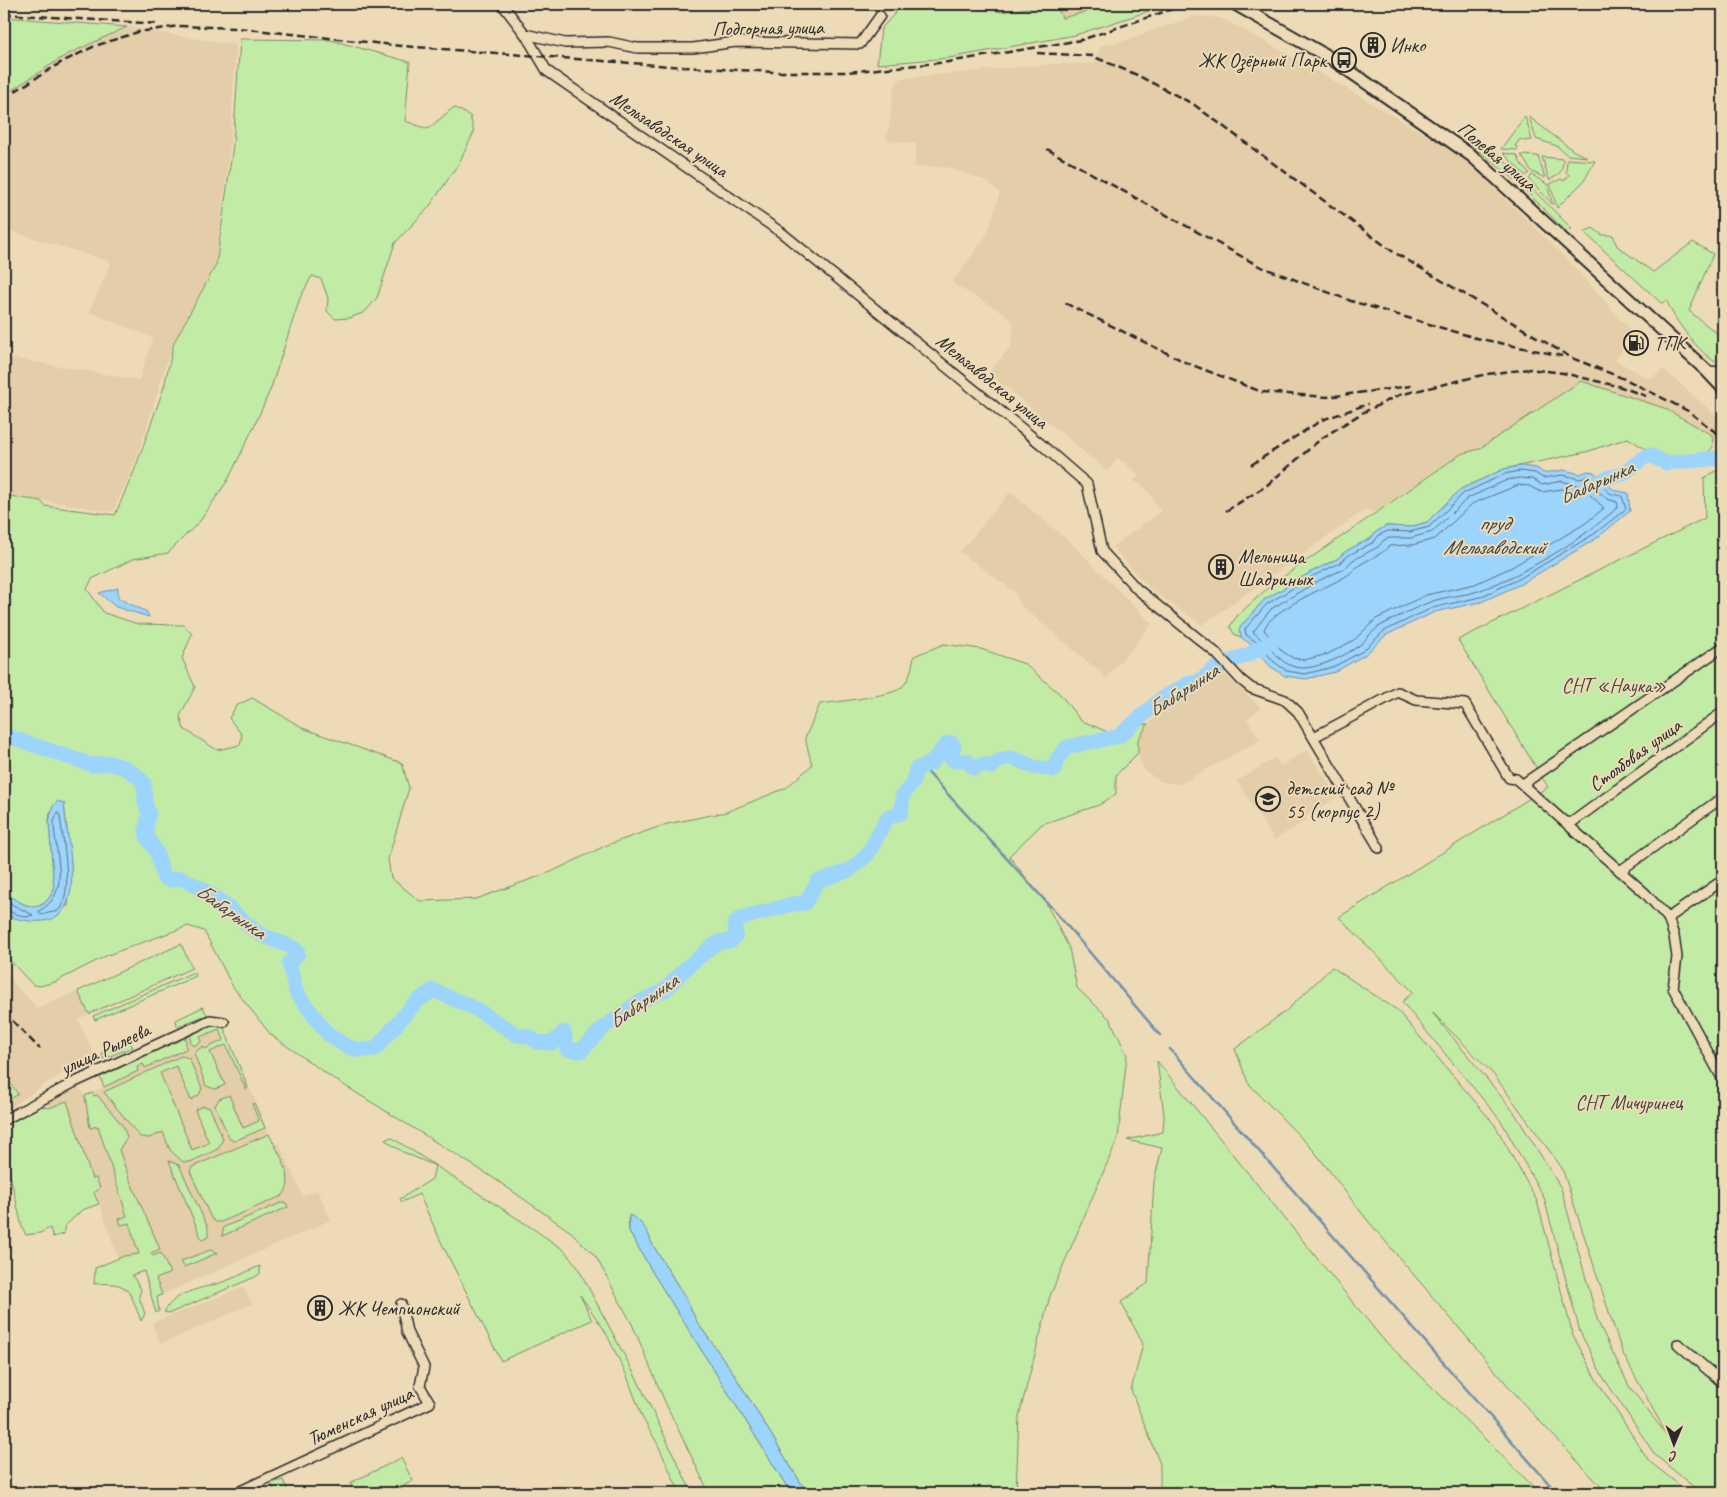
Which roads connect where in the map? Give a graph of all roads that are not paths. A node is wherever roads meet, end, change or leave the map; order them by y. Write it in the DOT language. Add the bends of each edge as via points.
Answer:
graph roads {
  1 [pos="502,4"];
  2 [pos="1235,4"];
  3 [pos="880,16"];
  4 [pos="525,34"];
  5 [pos="1707,371"];
  6 [pos="1723,372"];
  7 [pos="1723,388"];
  8 [pos="1723,647"];
  9 [pos="1723,712"];
  10 [pos="1314,737"];
  11 [pos="1523,784"];
  12 [pos="1723,797"];
  13 [pos="1566,822"];
  14 [pos="1379,848"];
  15 [pos="1620,871"];
  16 [pos="1723,880"];
  17 [pos="1668,918"];
  18 [pos="224,1022"];
  19 [pos="1723,1080"];
  20 [pos="4,1120"];
  21 [pos="401,1304"];
  22 [pos="1678,1344"];
  23 [pos="1723,1367"];
  24 [pos="1715,1377"];
  25 [pos="1723,1383"];
  26 [pos="236,1493"];
  1 -- 4 [label="street, Мельзаводская улица"];
  2 -- 5 [label="street, Полевая улица" via="1332,59 1472,156"];
  3 -- 4 [label="street, Подгорная улица" via="860,44 736,42 693,48 637,48 609,42 565,44"];
  4 -- 10 [label="street, Мельзаводская улица" via="547,72 782,233 1087,484 1102,552 1148,598 1216,653 1252,688 1291,704"];
  5 -- 6 [label="street"];
  5 -- 7 [label="street, Полевая улица"];
  8 -- 11 [label="street"];
  9 -- 13 [label="street, Столбовая улица" via="1571,823"];
  10 -- 11 [label="street" via="1398,692 1416,700 1465,704 1509,778"];
  10 -- 14 [label="street, Мельзаводская улица"];
  11 -- 13 [label="street"];
  12 -- 15 [label="street"];
  13 -- 15 [label="street"];
  15 -- 17 [label="street"];
  16 -- 17 [label="street"];
  17 -- 19 [label="street" via="1676,957 1673,988"];
  18 -- 20 [label="street, улица Рылеева" via="210,1020 73,1083"];
  21 -- 26 [label="street, Тюменская улица" via="407,1332 424,1367 420,1386 430,1402"];
  22 -- 24 [label="street"];
  23 -- 24 [label="street"];
  24 -- 25 [label="street"];
}
